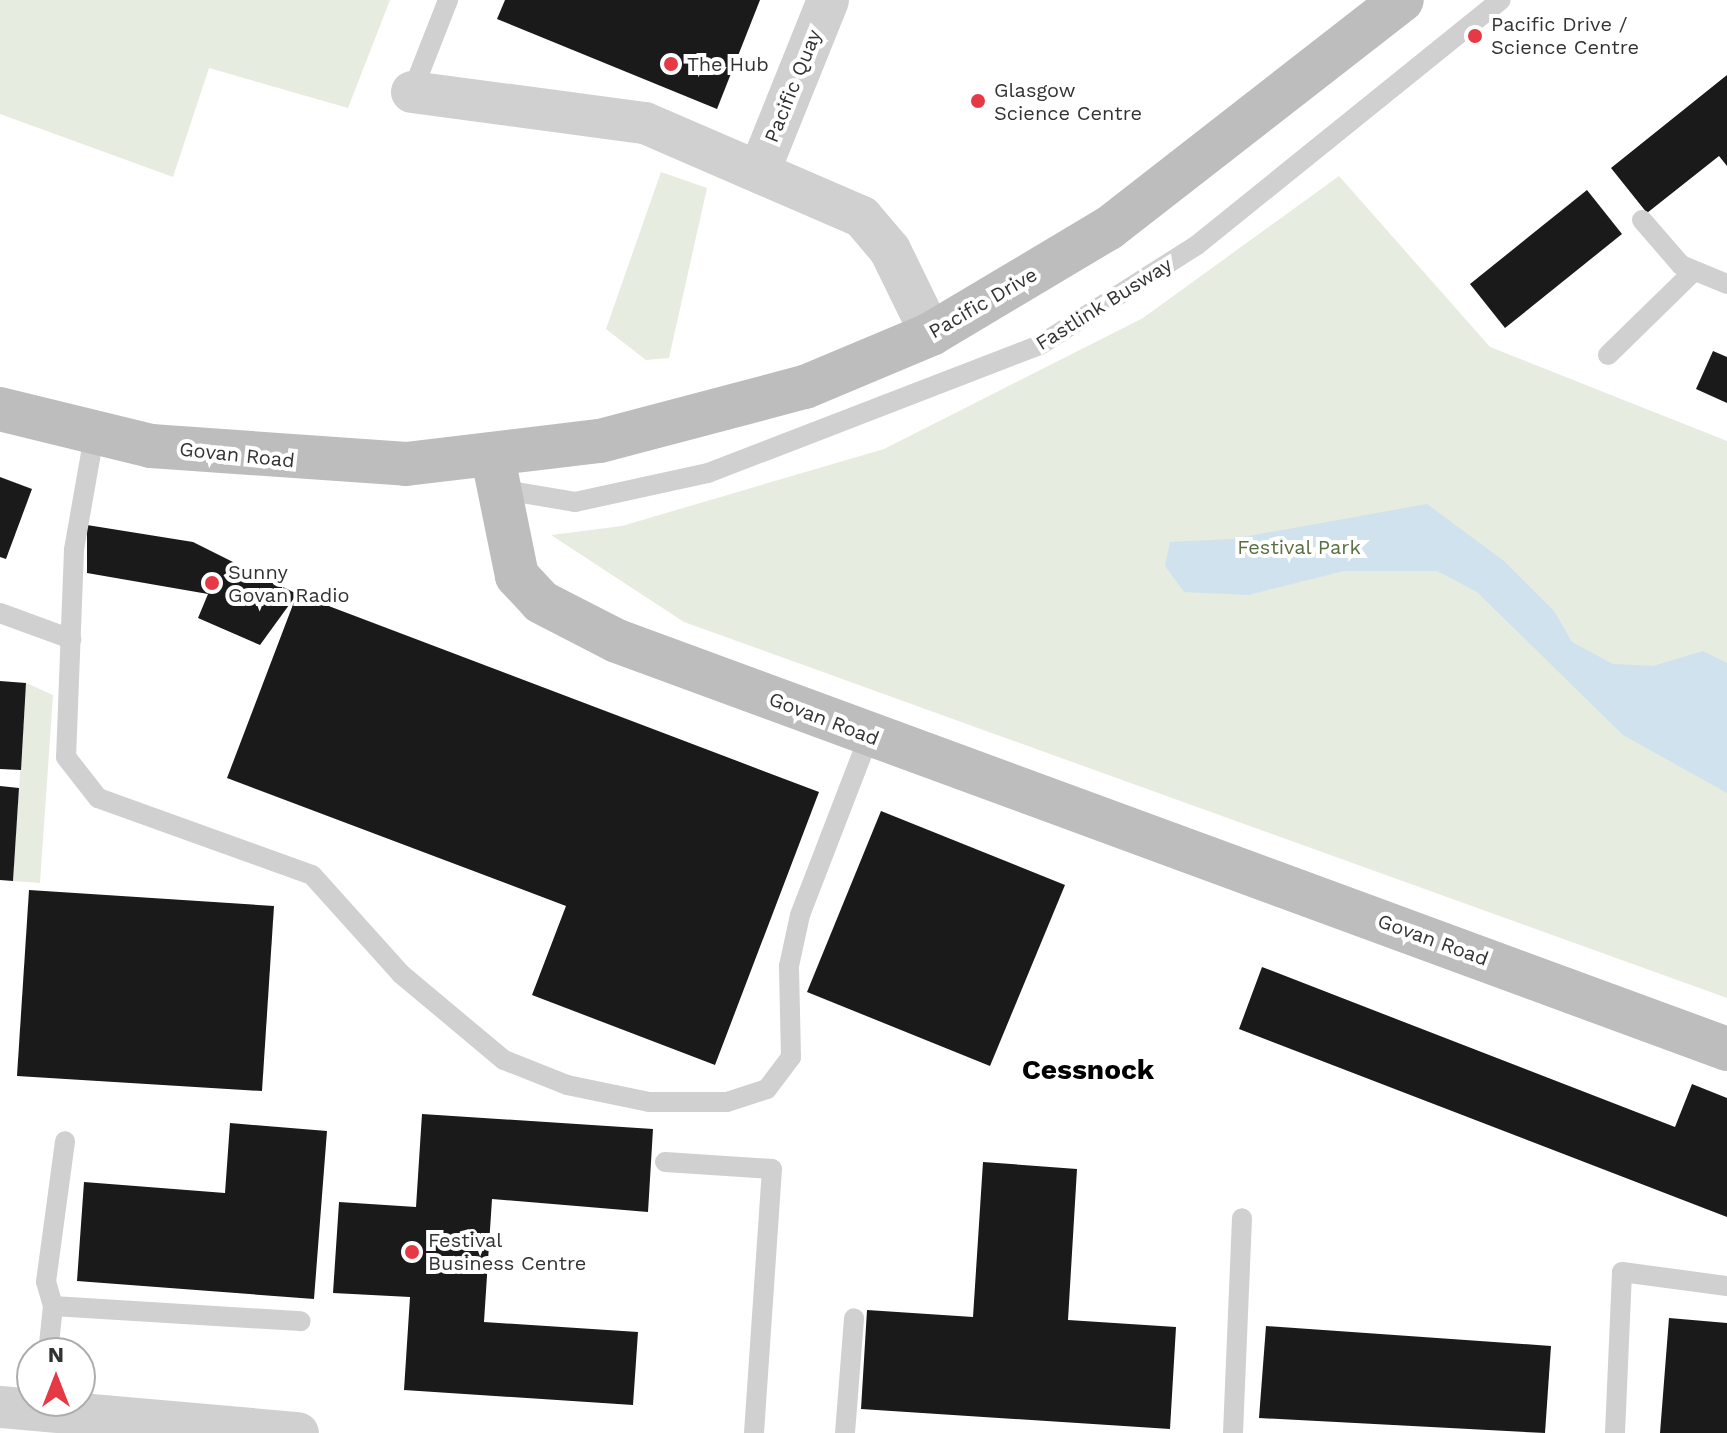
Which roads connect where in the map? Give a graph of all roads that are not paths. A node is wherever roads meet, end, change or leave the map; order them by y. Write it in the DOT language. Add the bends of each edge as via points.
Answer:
graph roads {
  1 [pos="448,0"];
  2 [pos="828,0"];
  3 [pos="1402,0"];
  4 [pos="1501,0"];
  5 [pos="412,92"];
  6 [pos="759,172"];
  7 [pos="1642,220"];
  8 [pos="1694,271"];
  9 [pos="1727,284"];
  10 [pos="931,334"];
  11 [pos="1608,355"];
  12 [pos="0,409"];
  13 [pos="94,436"];
  14 [pos="496,474"];
  15 [pos="0,613"];
  16 [pos="71,639"];
  17 [pos="869,736"];
  18 [pos="1727,1049"];
  19 [pos="65,1141"];
  20 [pos="665,1162"];
  21 [pos="1242,1218"];
  22 [pos="1727,1286"];
  23 [pos="53,1306"];
  24 [pos="854,1318"];
  25 [pos="301,1321"];
  26 [pos="50,1337"];
  27 [pos="96,1412"];
  28 [pos="298,1433"];
  29 [pos="754,1433"];
  30 [pos="845,1433"];
  31 [pos="1233,1433"];
  32 [pos="1615,1433"];
  1 -- 5 [label="lane"];
  2 -- 6 [label="street, Pacific Quay"];
  3 -- 10 [label="street, Pacific Drive" via="1163,191"];
  4 -- 14 [label="lane, Fastlink Busway" via="1197,245 1040,345 708,473 575,502"];
  5 -- 6 [label="street" via="645,123"];
  6 -- 10 [label="street" via="862,217 890,250"];
  7 -- 8 [label="lane"];
  8 -- 9 [label="lane"];
  8 -- 11 [label="lane"];
  10 -- 14 [label="street, Pacific Drive" via="805,387"];
  12 -- 13 [label="street, Govan Road"];
  13 -- 14 [label="street, Govan Road" via="343,464"];
  13 -- 16 [label="lane" via="74,550"];
  14 -- 17 [label="street, Govan Road" via="510,562 541,602 617,641"];
  15 -- 16 [label="lane"];
  16 -- 17 [label="lane" via="66,757 98,798 312,875 401,974 504,1060 567,1085 649,1102 727,1102 767,1089 791,1057 789,966 800,915"];
  17 -- 18 [label="street, Govan Road"];
  19 -- 23 [label="lane" via="46,1282"];
  20 -- 29 [label="lane" via="772,1169"];
  21 -- 31 [label="lane"];
  22 -- 32 [label="lane" via="1622,1272"];
  23 -- 25 [label="lane"];
  23 -- 26 [label="lane"];
  24 -- 30 [label="lane"];
  27 -- 28 [label="street"];
}
